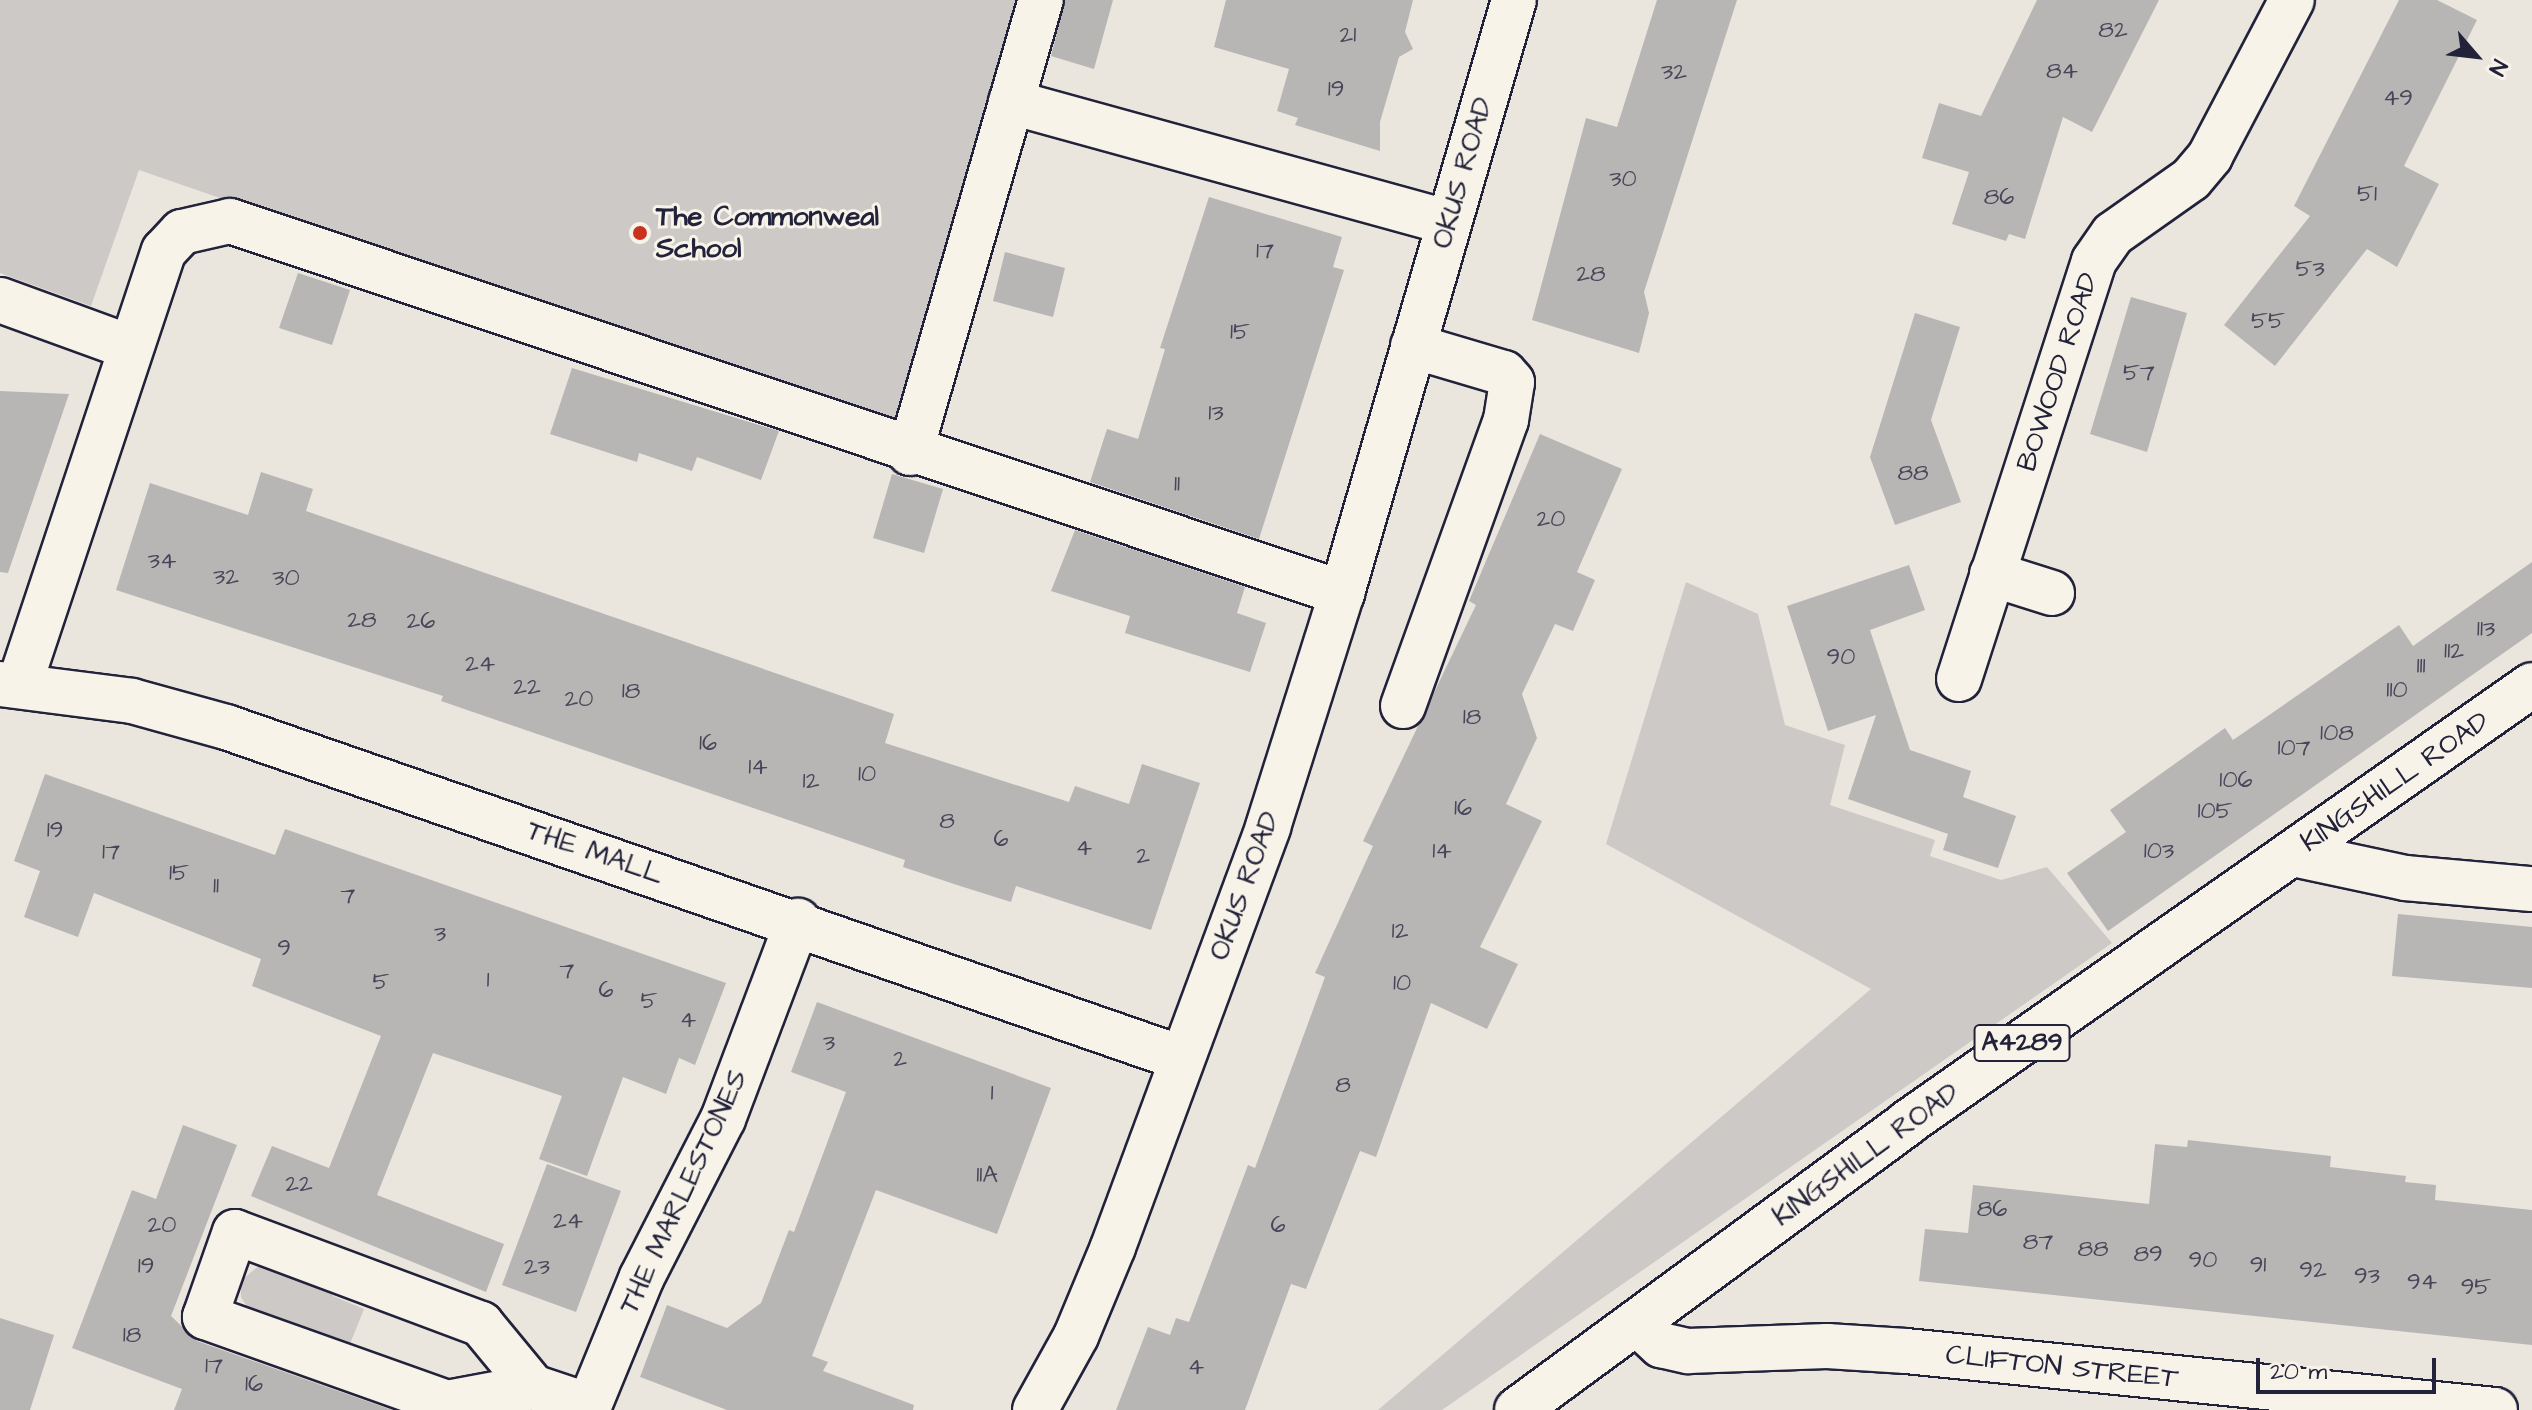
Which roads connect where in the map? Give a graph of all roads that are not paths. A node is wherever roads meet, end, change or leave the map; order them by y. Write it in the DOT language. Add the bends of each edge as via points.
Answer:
graph roads {
  1 [pos="1041,0"];
  2 [pos="1514,0"];
  3 [pos="2292,0"];
  4 [pos="1011,102"];
  5 [pos="1449,223"];
  6 [pos="0,300"];
  7 [pos="1413,346"];
  8 [pos="129,347"];
  9 [pos="910,453"];
  10 [pos="1992,574"];
  11 [pos="1342,593"];
  12 [pos="2052,593"];
  13 [pos="1959,679"];
  14 [pos="10,683"];
  15 [pos="2532,685"];
  16 [pos="1403,706"];
  17 [pos="2293,854"];
  18 [pos="2532,889"];
  19 [pos="798,921"];
  20 [pos="1181,1058"];
  21 [pos="1637,1323"];
  22 [pos="533,1387"];
  23 [pos="1035,1410"];
  24 [pos="1517,1410"];
  25 [pos="2495,1410"];
  1 -- 4 [label="street"];
  2 -- 5 [label="street, OKUS ROAD"];
  3 -- 10 [label="street, BOWOOD ROAD" via="2210,156 2191,179 2113,234 2094,261"];
  4 -- 5 [label="street"];
  4 -- 9 [label="street"];
  5 -- 7 [label="street, OKUS ROAD"];
  6 -- 8 [label="street"];
  7 -- 11 [label="street, OKUS ROAD"];
  7 -- 16 [label="street" via="1504,373 1512,382 1506,420"];
  8 -- 9 [label="street" via="164,251 182,232 230,221"];
  8 -- 14 [label="street"];
  9 -- 11 [label="street"];
  10 -- 12 [label="street"];
  10 -- 13 [label="street, BOWOOD ROAD"];
  11 -- 20 [label="street, OKUS ROAD" via="1268,827"];
  14 -- 19 [label="street, THE MALL" via="132,701 226,727"];
  15 -- 17 [label="street, KINGSHILL ROAD / A4289"];
  17 -- 18 [label="street" via="2405,878"];
  17 -- 21 [label="street, KINGSHILL ROAD / A4289" via="1907,1123"];
  19 -- 20 [label="street, THE MALL"];
  19 -- 22 [label="street, THE MARLESTONES" via="723,1119 642,1277 589,1406"];
  20 -- 23 [label="street, OKUS ROAD" via="1076,1336"];
  21 -- 24 [label="street, KINGSHILL ROAD / A4289"];
  21 -- 25 [label="street, CLIFTON STREET" via="1661,1345 1688,1351 1827,1346 1906,1351"];
  22 -- 22 [label="street, THE MARLESTONES" via="481,1324 235,1232 205,1317 447,1403"];
}
